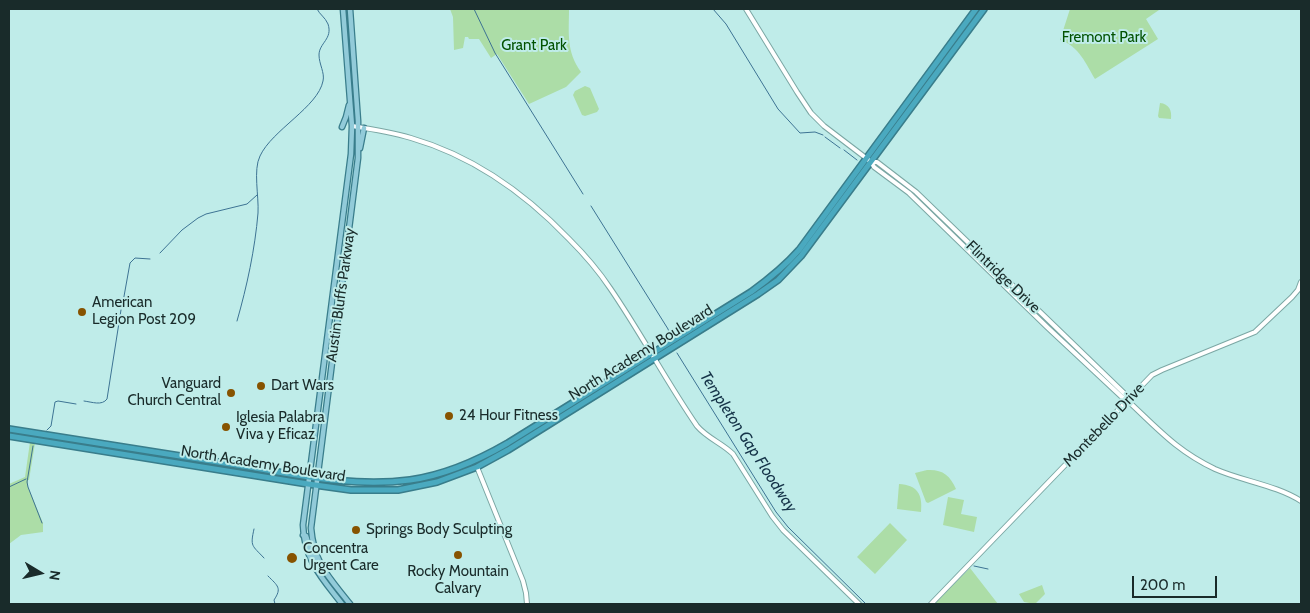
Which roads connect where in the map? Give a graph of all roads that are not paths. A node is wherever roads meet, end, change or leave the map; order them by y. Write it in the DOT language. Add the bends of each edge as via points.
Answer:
graph roads {
  1 [pos="343,9"];
  2 [pos="350,9"];
  3 [pos="746,9"];
  4 [pos="976,9"];
  5 [pos="984,9"];
  6 [pos="350,98"];
  7 [pos="352,126"];
  8 [pos="342,127"];
  9 [pos="358,127"];
  10 [pos="364,128"];
  11 [pos="359,152"];
  12 [pos="869,160"];
  13 [pos="1301,282"];
  14 [pos="652,353"];
  15 [pos="655,359"];
  16 [pos="1128,401"];
  17 [pos="9,429"];
  18 [pos="524,433"];
  19 [pos="9,436"];
  20 [pos="473,462"];
  21 [pos="477,467"];
  22 [pos="309,476"];
  23 [pos="317,478"];
  24 [pos="451,478"];
  25 [pos="308,484"];
  26 [pos="316,486"];
  27 [pos="1301,501"];
  28 [pos="303,534"];
  29 [pos="321,566"];
  30 [pos="338,599"];
  31 [pos="349,602"];
  32 [pos="342,604"];
  33 [pos="526,604"];
  34 [pos="859,604"];
  35 [pos="930,604"];
  1 -- 6 [label="main road, Austin Bluffs Parkway"];
  2 -- 9 [label="main road, Austin Bluffs Parkway"];
  3 -- 12 [label="street, Flintridge Drive" via="811,113"];
  4 -- 12 [label="highway, North Academy Boulevard"];
  5 -- 12 [label="highway, North Academy Boulevard"];
  6 -- 7 [label="main road, Austin Bluffs Parkway"];
  6 -- 8 [label="main road"];
  7 -- 9 [label="street"];
  7 -- 22 [label="main road, Austin Bluffs Parkway"];
  9 -- 10 [label="street"];
  9 -- 11 [label="main road, Austin Bluffs Parkway"];
  10 -- 11 [label="main road"];
  10 -- 14 [label="street" via="406,136 443,149 464,158 519,193 563,233 602,276"];
  11 -- 23 [label="main road, Austin Bluffs Parkway"];
  12 -- 14 [label="highway, North Academy Boulevard" via="799,250 774,275"];
  12 -- 15 [label="highway, North Academy Boulevard" via="801,256 778,280"];
  12 -- 16 [label="street, Flintridge Drive" via="877,162 916,192 1127,396"];
  13 -- 16 [label="street, Montebello Drive" via="1292,297 1257,330 1158,371"];
  14 -- 15 [label="street"];
  14 -- 18 [label="highway, North Academy Boulevard"];
  15 -- 21 [label="highway, North Academy Boulevard"];
  15 -- 34 [label="street" via="697,426 733,454 783,530"];
  16 -- 27 [label="street, Flintridge Drive" via="1166,438 1191,456 1216,469"];
  16 -- 35 [label="street, Montebello Drive"];
  17 -- 22 [label="highway, North Academy Boulevard"];
  18 -- 20 [label="highway, North Academy Boulevard"];
  18 -- 21 [label="highway" via="520,439"];
  19 -- 25 [label="highway, North Academy Boulevard"];
  20 -- 23 [label="highway, North Academy Boulevard" via="433,476 394,482"];
  20 -- 24 [label="highway"];
  21 -- 24 [label="highway, North Academy Boulevard"];
  21 -- 33 [label="street" via="523,581"];
  22 -- 23 [label="highway, North Academy Boulevard"];
  22 -- 25 [label="main road, Austin Bluffs Parkway"];
  23 -- 26 [label="main road, Austin Bluffs Parkway"];
  24 -- 26 [label="highway, North Academy Boulevard" via="398,490"];
  25 -- 26 [label="highway, North Academy Boulevard"];
  25 -- 28 [label="main road, Austin Bluffs Parkway"];
  26 -- 29 [label="main road, Austin Bluffs Parkway" via="311,528 314,550"];
  28 -- 29 [label="main road" via="316,564"];
  28 -- 30 [label="main road, Austin Bluffs Parkway" via="313,566"];
  29 -- 31 [label="main road, Austin Bluffs Parkway"];
  30 -- 31 [label="main road, Austin Bluffs Parkway"];
  30 -- 32 [label="main road, Austin Bluffs Parkway"];
}
